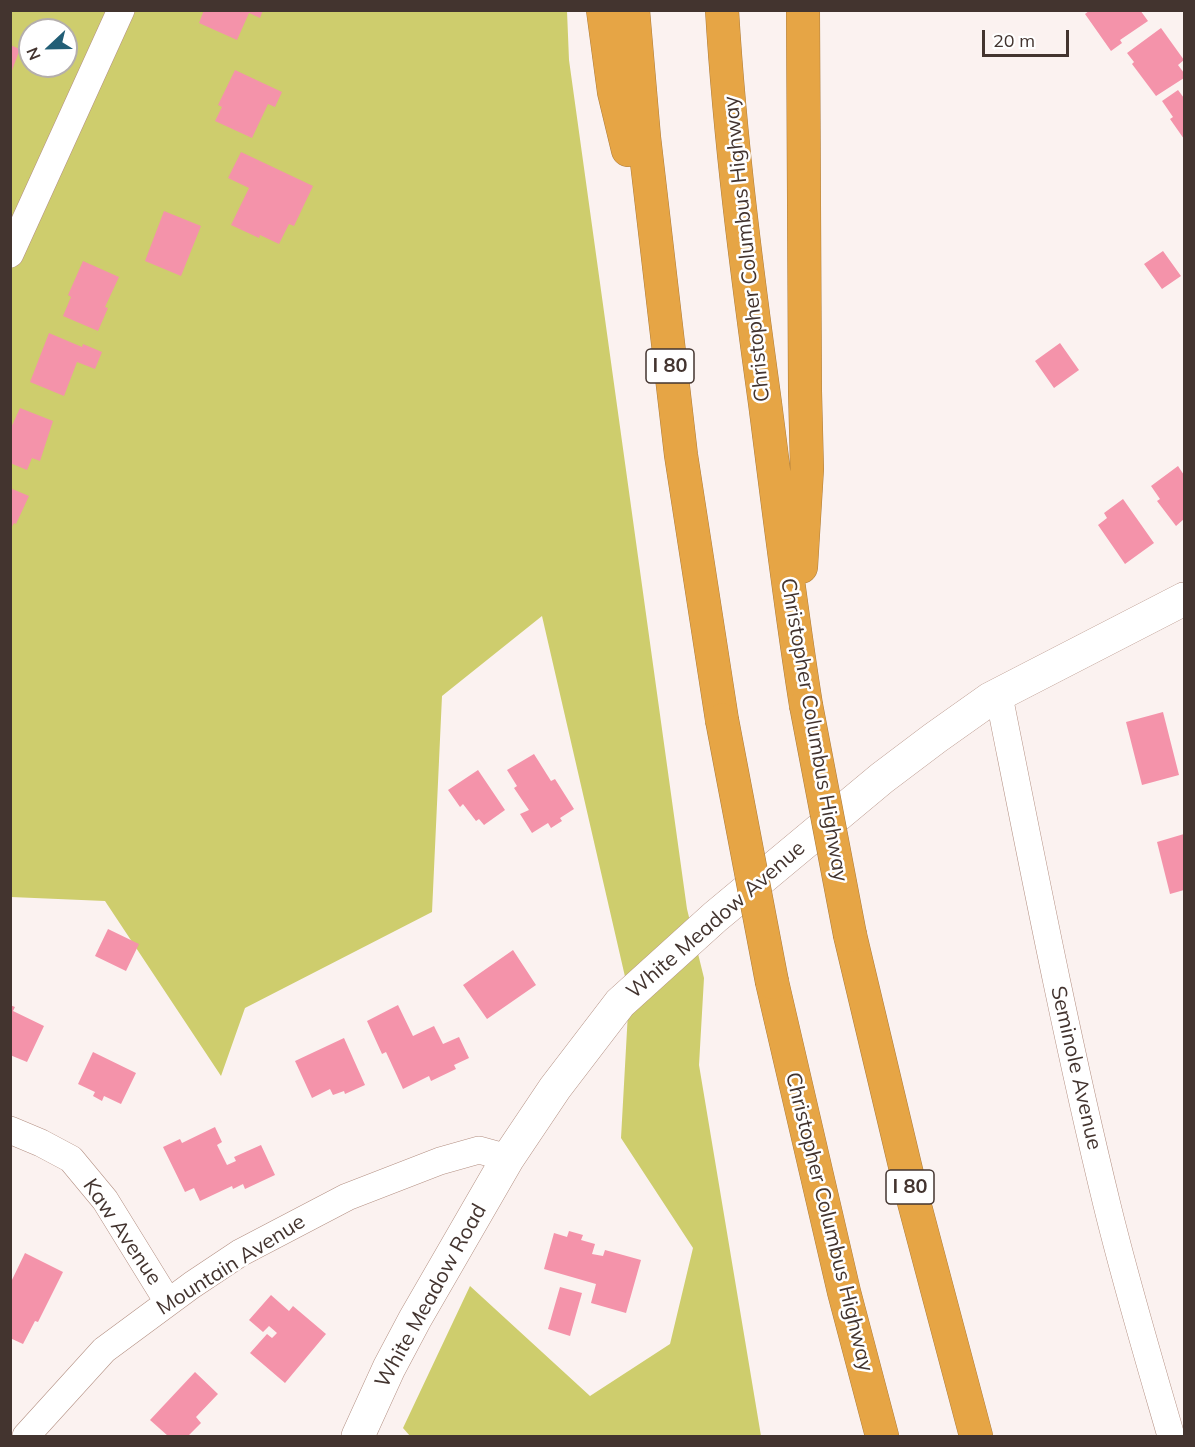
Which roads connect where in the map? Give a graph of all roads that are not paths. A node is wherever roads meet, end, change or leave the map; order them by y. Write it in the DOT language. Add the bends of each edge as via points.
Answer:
graph roads {
  1 [pos="121,10"];
  2 [pos="603,10"];
  3 [pos="633,10"];
  4 [pos="722,10"];
  5 [pos="803,10"];
  6 [pos="10,254"];
  7 [pos="659,282"];
  8 [pos="1185,598"];
  9 [pos="796,647"];
  10 [pos="999,696"];
  11 [pos="10,1131"];
  12 [pos="508,1158"];
  13 [pos="168,1302"];
  14 [pos="26,1437"];
  15 [pos="358,1437"];
  16 [pos="882,1437"];
  17 [pos="976,1437"];
  18 [pos="1171,1437"];
  1 -- 6 [label="street"];
  2 -- 7 [label="highway" via="615,92"];
  3 -- 7 [label="highway, Christopher Columbus Highway / I 80"];
  4 -- 9 [label="highway, Christopher Columbus Highway / I 80" via="739,193"];
  5 -- 9 [label="highway" via="807,469"];
  7 -- 16 [label="highway, Christopher Columbus Highway / I 80, bridge" via="722,720 772,982"];
  8 -- 10 [label="street, White Meadow Avenue"];
  9 -- 17 [label="highway, Christopher Columbus Highway / I 80, bridge" via="850,935 911,1191"];
  10 -- 12 [label="street, White Meadow Avenue" via="882,778 715,917 620,1003"];
  10 -- 18 [label="street, Seminole Avenue" via="1051,959 1107,1204"];
  11 -- 13 [label="street, Kaw Avenue" via="71,1159 105,1200"];
  12 -- 13 [label="street, Mountain Avenue" via="479,1150 460,1154 346,1197 240,1253"];
  12 -- 15 [label="street, White Meadow Road" via="415,1319"];
  13 -- 14 [label="street, Mountain Avenue" via="104,1350"];
}
